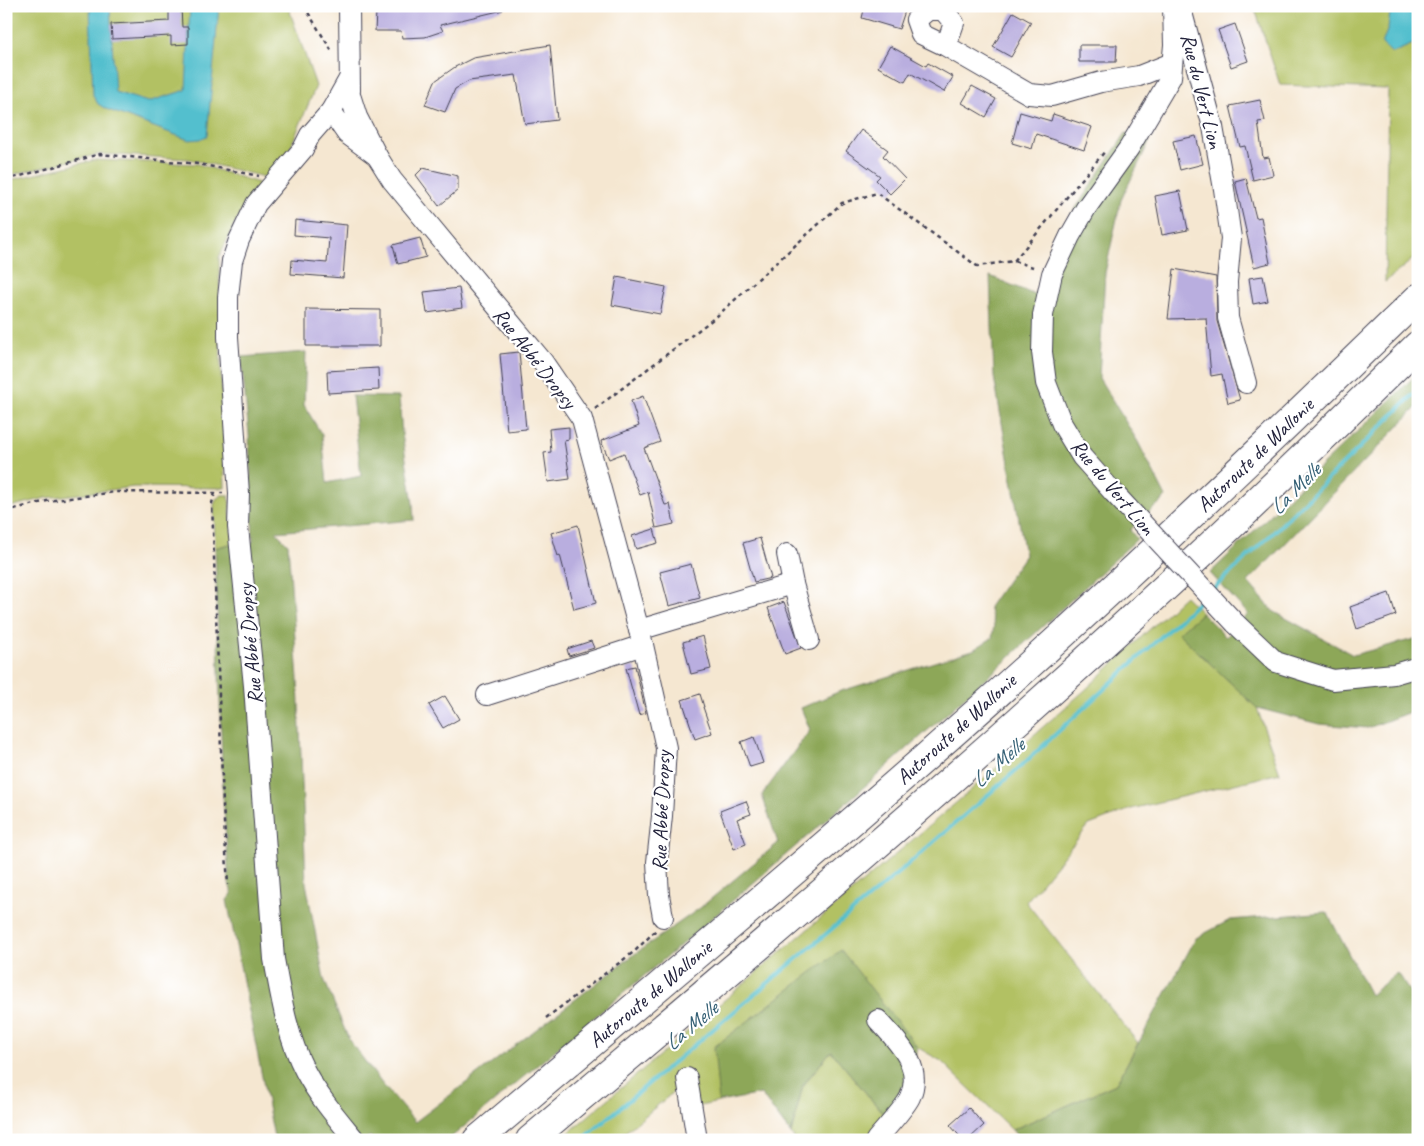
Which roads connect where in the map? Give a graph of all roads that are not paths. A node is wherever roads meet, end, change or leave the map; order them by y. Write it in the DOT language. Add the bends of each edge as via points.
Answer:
graph roads {
  1 [pos="350,6"];
  2 [pos="1173,6"];
  3 [pos="1180,6"];
  4 [pos="946,46"];
  5 [pos="1171,70"];
  6 [pos="1200,77"];
  7 [pos="350,89"];
  8 [pos="335,116"];
  9 [pos="377,156"];
  10 [pos="1418,298"];
  11 [pos="1418,345"];
  12 [pos="1246,383"];
  13 [pos="787,554"];
  14 [pos="793,584"];
  15 [pos="641,638"];
  16 [pos="809,640"];
  17 [pos="1418,666"];
  18 [pos="487,695"];
  19 [pos="663,917"];
  20 [pos="878,1020"];
  21 [pos="687,1078"];
  22 [pos="355,1140"];
  23 [pos="477,1140"];
  24 [pos="530,1140"];
  25 [pos="697,1140"];
  26 [pos="876,1140"];
  1 -- 7 [label="street, Rue Abbé Dropsy"];
  2 -- 5 [label="street"];
  3 -- 6 [label="street, Rue du Vert Lion"];
  4 -- 5 [label="street" via="1029,94 1052,96 1101,82"];
  5 -- 6 [label="street"];
  5 -- 17 [label="street, Rue du Vert Lion, bridge" via="1129,148 1086,208 1052,274 1043,315 1042,352 1046,383 1062,424 1082,457 1114,493 1235,623 1276,662 1333,680 1394,674"];
  6 -- 12 [label="street, Rue du Vert Lion" via="1213,126 1231,238 1228,318"];
  7 -- 8 [label="street, Rue Abbé Dropsy"];
  7 -- 9 [label="street, Rue Abbé Dropsy" via="357,117"];
  8 -- 9 [label="street, Rue Abbé Dropsy" via="347,134"];
  8 -- 22 [label="street, Rue Abbé Dropsy" via="310,136 303,149 256,204 232,261 228,337 239,493 238,527 278,988 305,1070"];
  9 -- 15 [label="street, Rue Abbé Dropsy" via="392,180 543,362 582,419"];
  10 -- 23 [label="highway, Autoroute de Wallonie" via="1271,441 927,756"];
  11 -- 24 [label="highway, Autoroute de Wallonie" via="1296,464 1087,658 926,801"];
  13 -- 14 [label="street"];
  14 -- 15 [label="street"];
  14 -- 16 [label="street"];
  15 -- 18 [label="street"];
  15 -- 19 [label="street, Rue Abbé Dropsy" via="666,748 657,862"];
  20 -- 26 [label="street" via="899,1043 915,1077 910,1098"];
  21 -- 25 [label="street"];
}
